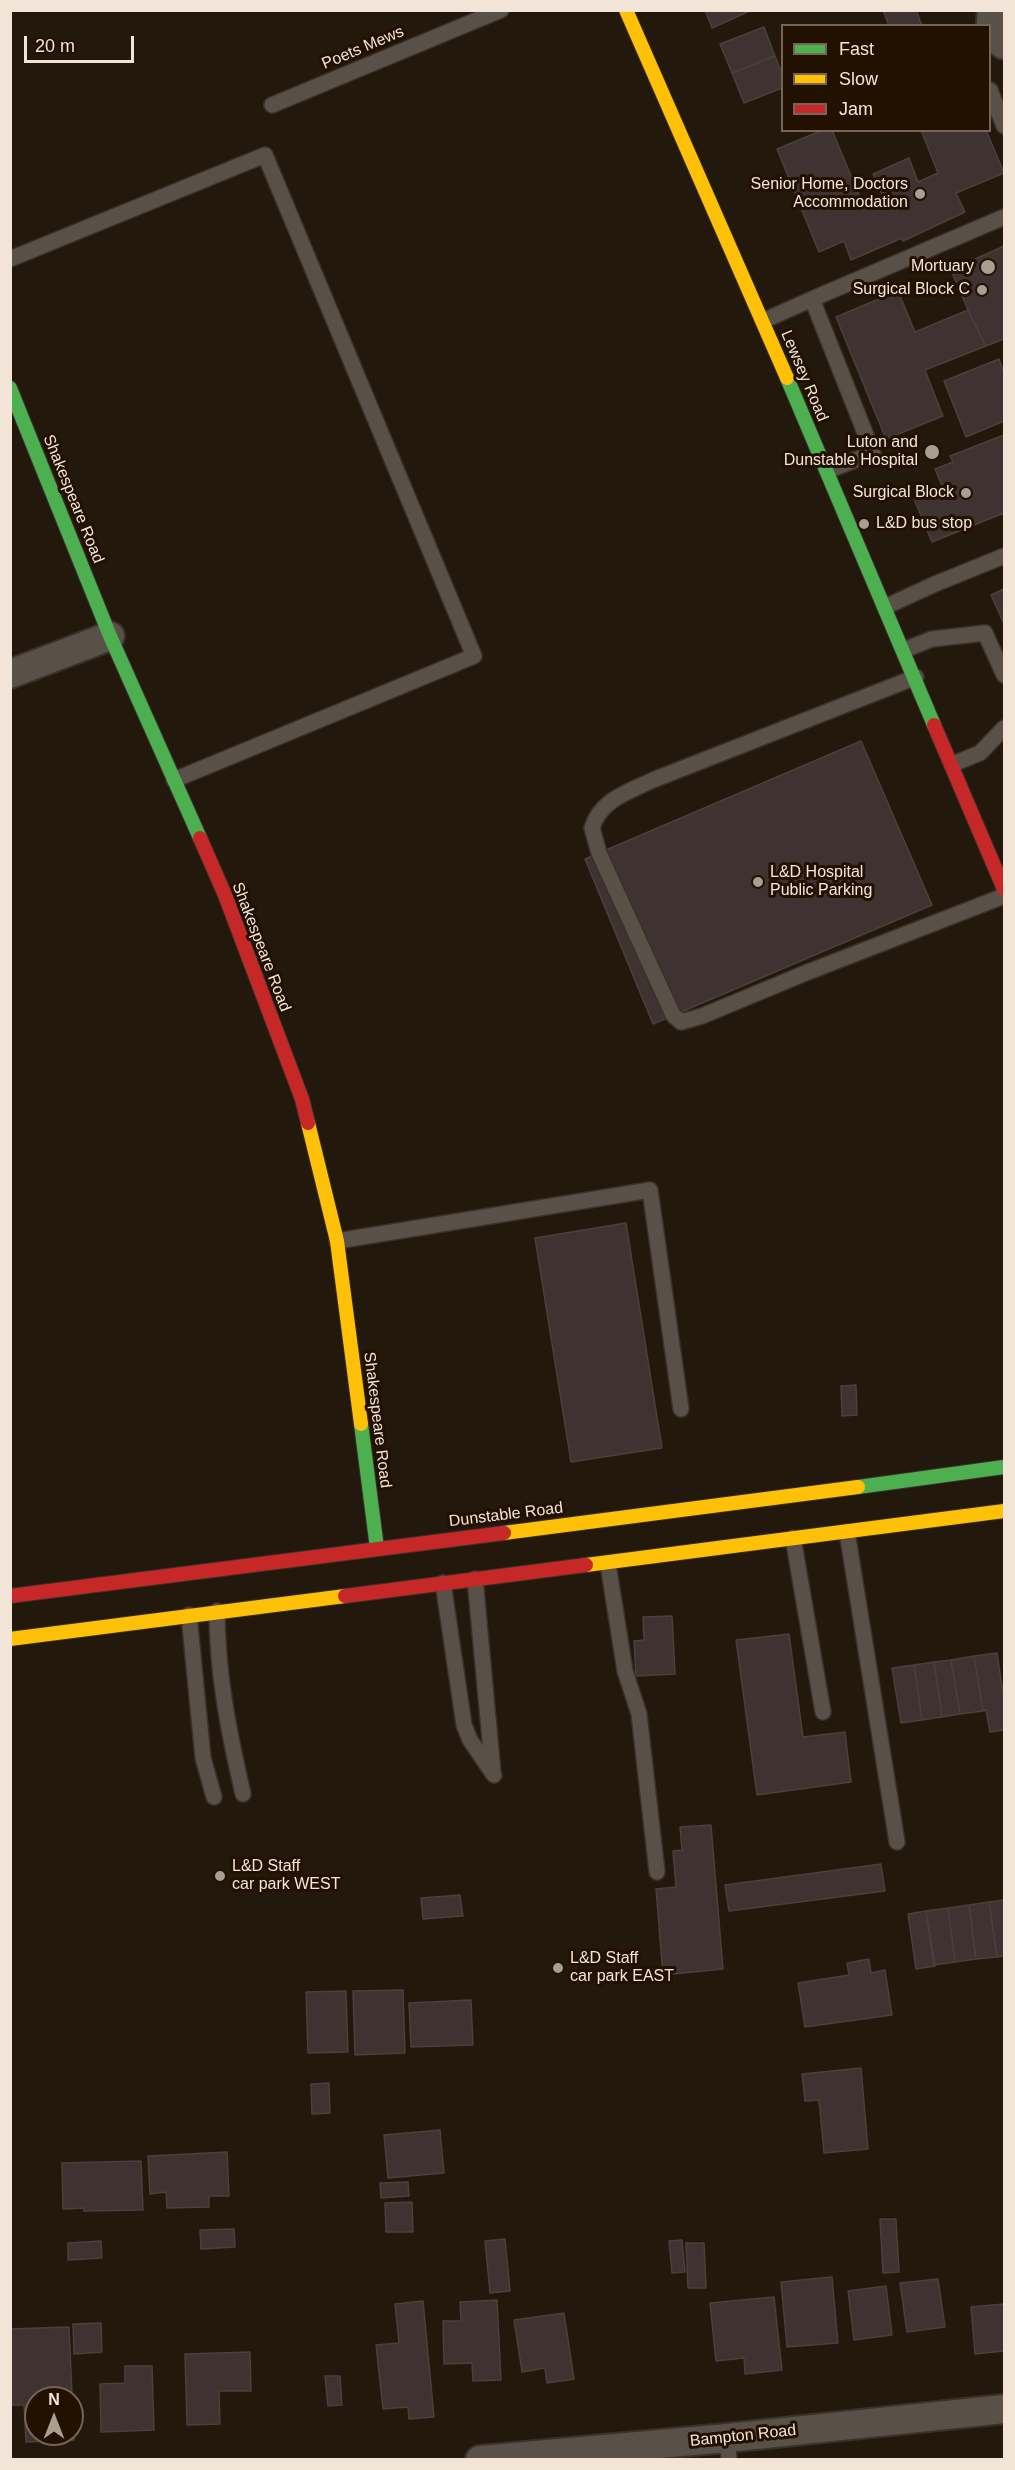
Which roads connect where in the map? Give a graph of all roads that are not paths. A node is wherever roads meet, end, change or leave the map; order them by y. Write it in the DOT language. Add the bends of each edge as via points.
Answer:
graph roads {
  1 [pos="501,10"];
  2 [pos="626,10"];
  3 [pos="991,92"];
  4 [pos="272,105"];
  5 [pos="1005,126"];
  6 [pos="1005,217"];
  7 [pos="10,259"];
  8 [pos="812,299"];
  9 [pos="763,321"];
  10 [pos="10,388"];
  11 [pos="827,471"];
  12 [pos="1005,555"];
  13 [pos="885,607"];
  14 [pos="110,636"];
  15 [pos="904,650"];
  16 [pos="10,674"];
  17 [pos="1005,675"];
  18 [pos="916,677"];
  19 [pos="1005,728"];
  20 [pos="953,764"];
  21 [pos="174,780"];
  22 [pos="1005,889"];
  23 [pos="1005,896"];
  24 [pos="337,1241"];
  25 [pos="681,1409"];
  26 [pos="1005,1467"];
  27 [pos="1005,1511"];
  28 [pos="847,1532"];
  29 [pos="793,1539"];
  30 [pos="377,1548"];
  31 [pos="608,1563"];
  32 [pos="475,1579"];
  33 [pos="443,1583"];
  34 [pos="10,1596"];
  35 [pos="217,1611"];
  36 [pos="189,1615"];
  37 [pos="10,1639"];
  38 [pos="823,1712"];
  39 [pos="243,1794"];
  40 [pos="214,1797"];
  41 [pos="897,1842"];
  42 [pos="657,1872"];
  43 [pos="1005,2409"];
  44 [pos="728,2449"];
  45 [pos="480,2460"];
  1 -- 4 [label="lane, Poets Mews"];
  2 -- 9 [label="street, Lewsey Road"];
  3 -- 5 [label="lane"];
  6 -- 8 [label="lane"];
  7 -- 21 [label="lane" via="265,155 474,656"];
  8 -- 9 [label="lane"];
  8 -- 11 [label="lane" via="873,453"];
  9 -- 11 [label="street, Lewsey Road"];
  10 -- 14 [label="street, Shakespeare Road"];
  11 -- 13 [label="street, Lewsey Road"];
  12 -- 13 [label="lane"];
  13 -- 15 [label="street, Lewsey Road"];
  14 -- 16 [label="street"];
  14 -- 21 [label="street, Shakespeare Road"];
  15 -- 17 [label="lane" via="932,639 986,633"];
  15 -- 18 [label="street, Lewsey Road"];
  18 -- 20 [label="street, Lewsey Road"];
  18 -- 23 [label="lane" via="652,780 613,799 602,809 592,828 599,853 673,1015 681,1022"];
  19 -- 20 [label="lane" via="980,753"];
  20 -- 22 [label="street, Lewsey Road"];
  21 -- 24 [label="street, Shakespeare Road" via="225,896 302,1099"];
  24 -- 25 [label="lane" via="650,1190"];
  24 -- 30 [label="street, Shakespeare Road"];
  26 -- 30 [label="street, Dunstable Road" via="750,1503"];
  27 -- 28 [label="street"];
  28 -- 29 [label="street"];
  28 -- 41 [label="lane"];
  29 -- 31 [label="street"];
  29 -- 38 [label="lane"];
  30 -- 34 [label="street, Dunstable Road"];
  31 -- 32 [label="street"];
  31 -- 42 [label="lane" via="625,1671 639,1714"];
  32 -- 33 [label="street"];
  32 -- 33 [label="lane" via="494,1775 464,1725"];
  33 -- 35 [label="street"];
  35 -- 36 [label="street"];
  35 -- 39 [label="lane" via="219,1667"];
  36 -- 37 [label="street"];
  36 -- 40 [label="lane" via="203,1758"];
  43 -- 44 [label="street, Bampton Road"];
  44 -- 45 [label="street, Bampton Road"];
}
